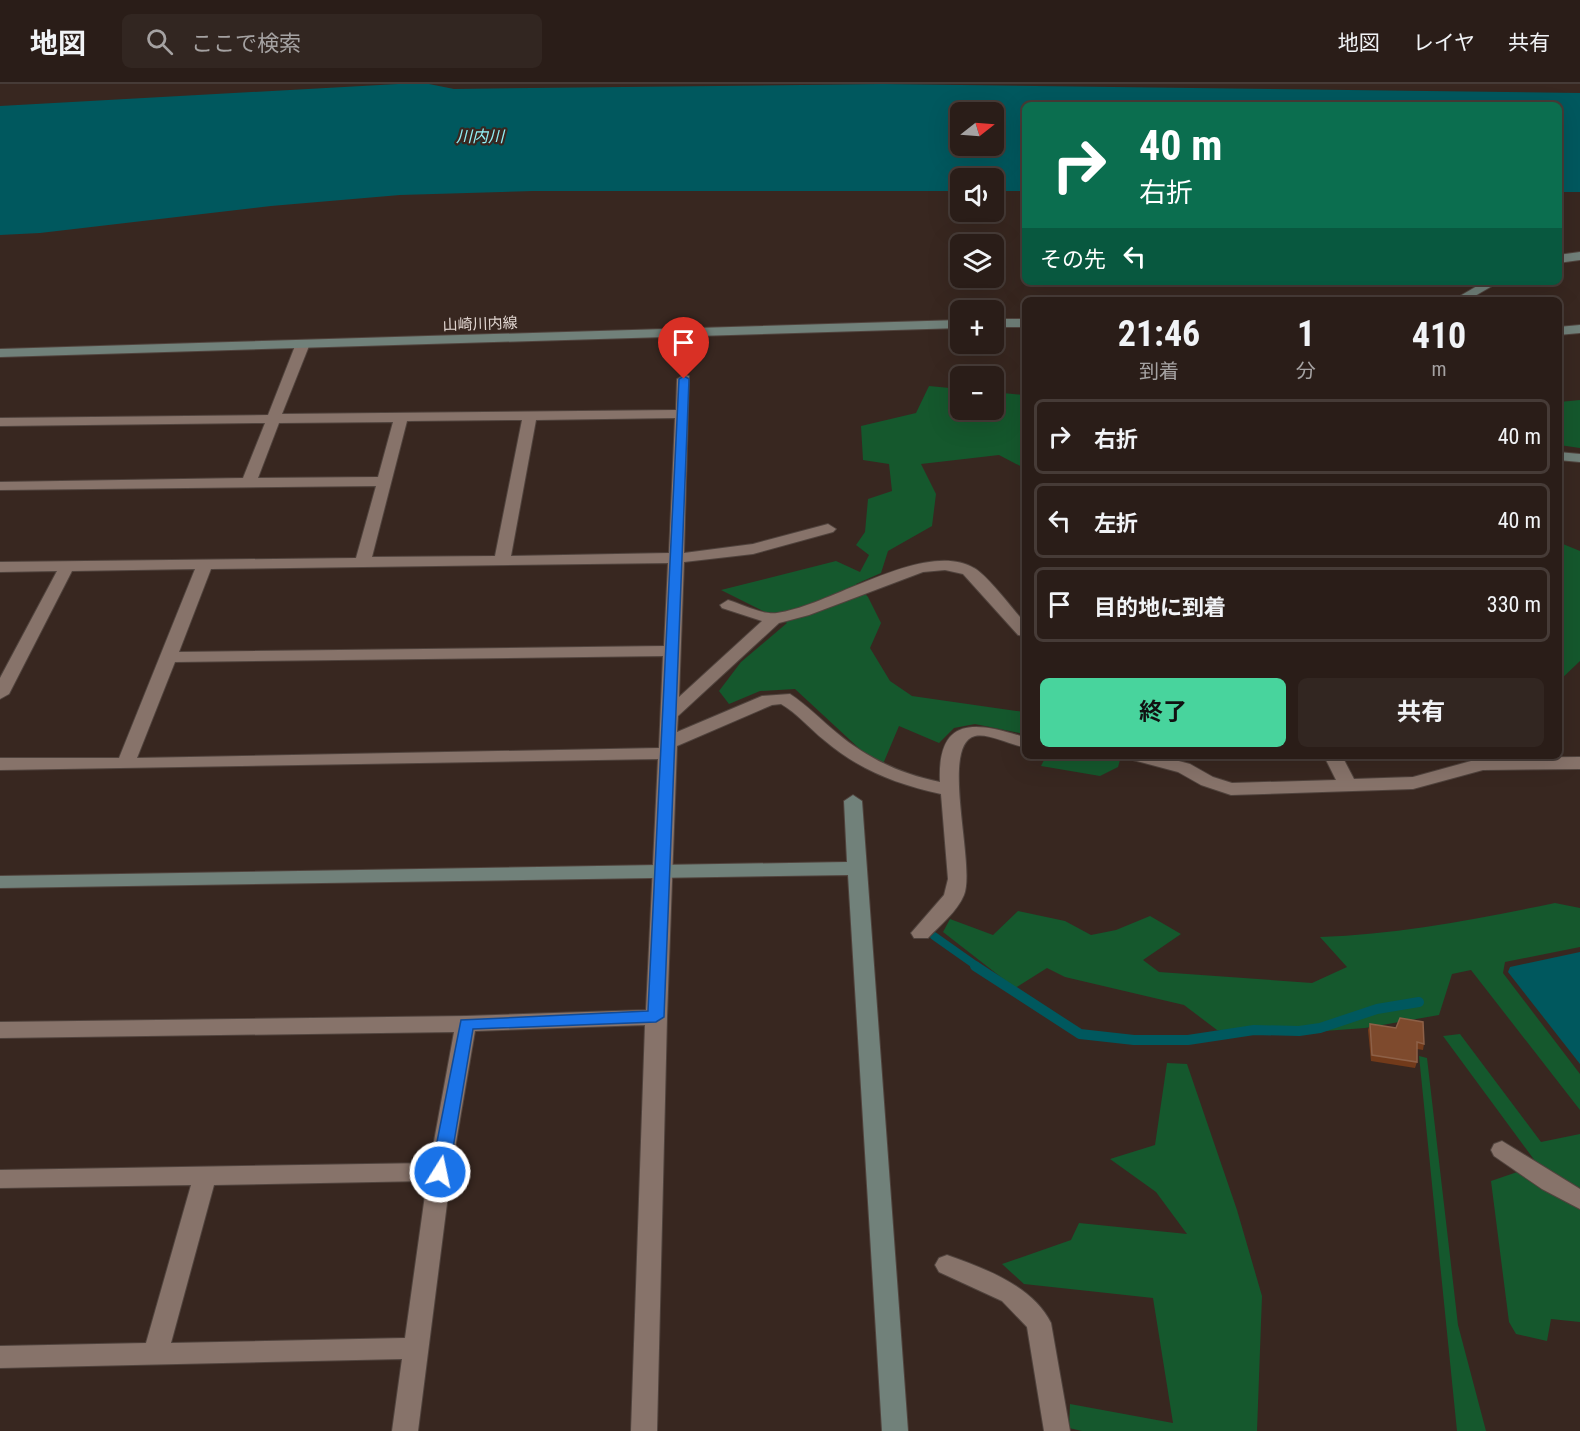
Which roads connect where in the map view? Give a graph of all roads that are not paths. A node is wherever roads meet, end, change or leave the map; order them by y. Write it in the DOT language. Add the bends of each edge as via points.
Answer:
graph roads {
  1 [pos="1580,256"];
  2 [pos="1562,258"];
  3 [pos="1488,285"];
  4 [pos="1466,297"];
  5 [pos="1004,323"];
  6 [pos="1022,323"];
  7 [pos="950,324"];
  8 [pos="1580,329"];
  9 [pos="1562,331"];
  10 [pos="302,346"];
  11 [pos="0,353"];
  12 [pos="684,379"];
  13 [pos="682,414"];
  14 [pos="530,416"];
  15 [pos="401,418"];
  16 [pos="273,419"];
  17 [pos="0,422"];
  18 [pos="1562,456"];
  19 [pos="1580,458"];
  20 [pos="384,481"];
  21 [pos="249,483"];
  22 [pos="0,486"];
  23 [pos="828,529"];
  24 [pos="676,558"];
  25 [pos="502,560"];
  26 [pos="363,562"];
  27 [pos="205,564"];
  28 [pos="67,566"];
  29 [pos="0,567"];
  30 [pos="728,605"];
  31 [pos="772,619"];
  32 [pos="1022,628"];
  33 [pos="672,651"];
  34 [pos="169,657"];
  35 [pos="8,661"];
  36 [pos="0,694"];
  37 [pos="669,714"];
  38 [pos="1022,742"];
  39 [pos="668,748"];
  40 [pos="1150,759"];
  41 [pos="1170,759"];
  42 [pos="1335,759"];
  43 [pos="1580,763"];
  44 [pos="0,764"];
  45 [pos="126,764"];
  46 [pos="1184,768"];
  47 [pos="1348,785"];
  48 [pos="948,790"];
  49 [pos="853,801"];
  50 [pos="857,868"];
  51 [pos="662,871"];
  52 [pos="0,882"];
  53 [pos="921,933"];
  54 [pos="656,1017"];
  55 [pos="466,1024"];
  56 [pos="0,1030"];
  57 [pos="1502,1150"];
  58 [pos="440,1172"];
  59 [pos="205,1175"];
  60 [pos="0,1179"];
  61 [pos="1580,1200"];
  62 [pos="947,1265"];
  63 [pos="417,1348"];
  64 [pos="156,1353"];
  65 [pos="0,1357"];
  66 [pos="405,1431"];
  67 [pos="644,1431"];
  68 [pos="895,1431"];
  69 [pos="1057,1431"];
  1 -- 2 [label="main road"];
  3 -- 4 [label="main road"];
  5 -- 6 [label="main road"];
  7 -- 10 [label="main road, 山崎川内線"];
  8 -- 9 [label="main road"];
  10 -- 11 [label="main road, 山崎川内線"];
  10 -- 16 [label="street"];
  12 -- 13 [label="street"];
  13 -- 14 [label="street"];
  13 -- 24 [label="street"];
  14 -- 15 [label="street"];
  14 -- 25 [label="street"];
  15 -- 16 [label="street"];
  15 -- 20 [label="street"];
  16 -- 17 [label="street"];
  16 -- 21 [label="street"];
  18 -- 19 [label="main road"];
  20 -- 21 [label="street"];
  20 -- 26 [label="street"];
  21 -- 22 [label="street"];
  23 -- 24 [label="street" via="778,546 736,554"];
  24 -- 25 [label="street"];
  24 -- 33 [label="street"];
  25 -- 26 [label="street"];
  26 -- 27 [label="street"];
  27 -- 28 [label="street"];
  27 -- 34 [label="street"];
  28 -- 29 [label="street"];
  28 -- 35 [label="street"];
  30 -- 31 [label="street"];
  31 -- 32 [label="street" via="803,612 921,567 945,565 969,570"];
  31 -- 37 [label="street"];
  33 -- 34 [label="street"];
  33 -- 37 [label="street"];
  34 -- 45 [label="street"];
  35 -- 36 [label="street"];
  37 -- 39 [label="street"];
  38 -- 48 [label="street" via="980,731 968,732 952,750"];
  39 -- 45 [label="street"];
  39 -- 48 [label="street" via="768,700 784,699 842,747 872,765 901,779"];
  39 -- 51 [label="street"];
  40 -- 46 [label="street"];
  41 -- 46 [label="street"];
  42 -- 47 [label="street"];
  43 -- 47 [label="street" via="1482,764 1413,783"];
  44 -- 45 [label="street"];
  46 -- 47 [label="street" via="1231,789"];
  48 -- 53 [label="street" via="957,837 955,894"];
  49 -- 50 [label="main road"];
  50 -- 51 [label="main road"];
  50 -- 68 [label="main road"];
  51 -- 52 [label="main road"];
  51 -- 54 [label="street"];
  54 -- 55 [label="street"];
  54 -- 67 [label="street"];
  55 -- 56 [label="street"];
  55 -- 58 [label="street"];
  57 -- 61 [label="street"];
  58 -- 59 [label="street"];
  58 -- 63 [label="street"];
  59 -- 60 [label="street"];
  59 -- 64 [label="street"];
  62 -- 69 [label="street" via="1011,1294 1039,1323"];
  63 -- 64 [label="street"];
  63 -- 66 [label="street"];
  64 -- 65 [label="street"];
}
